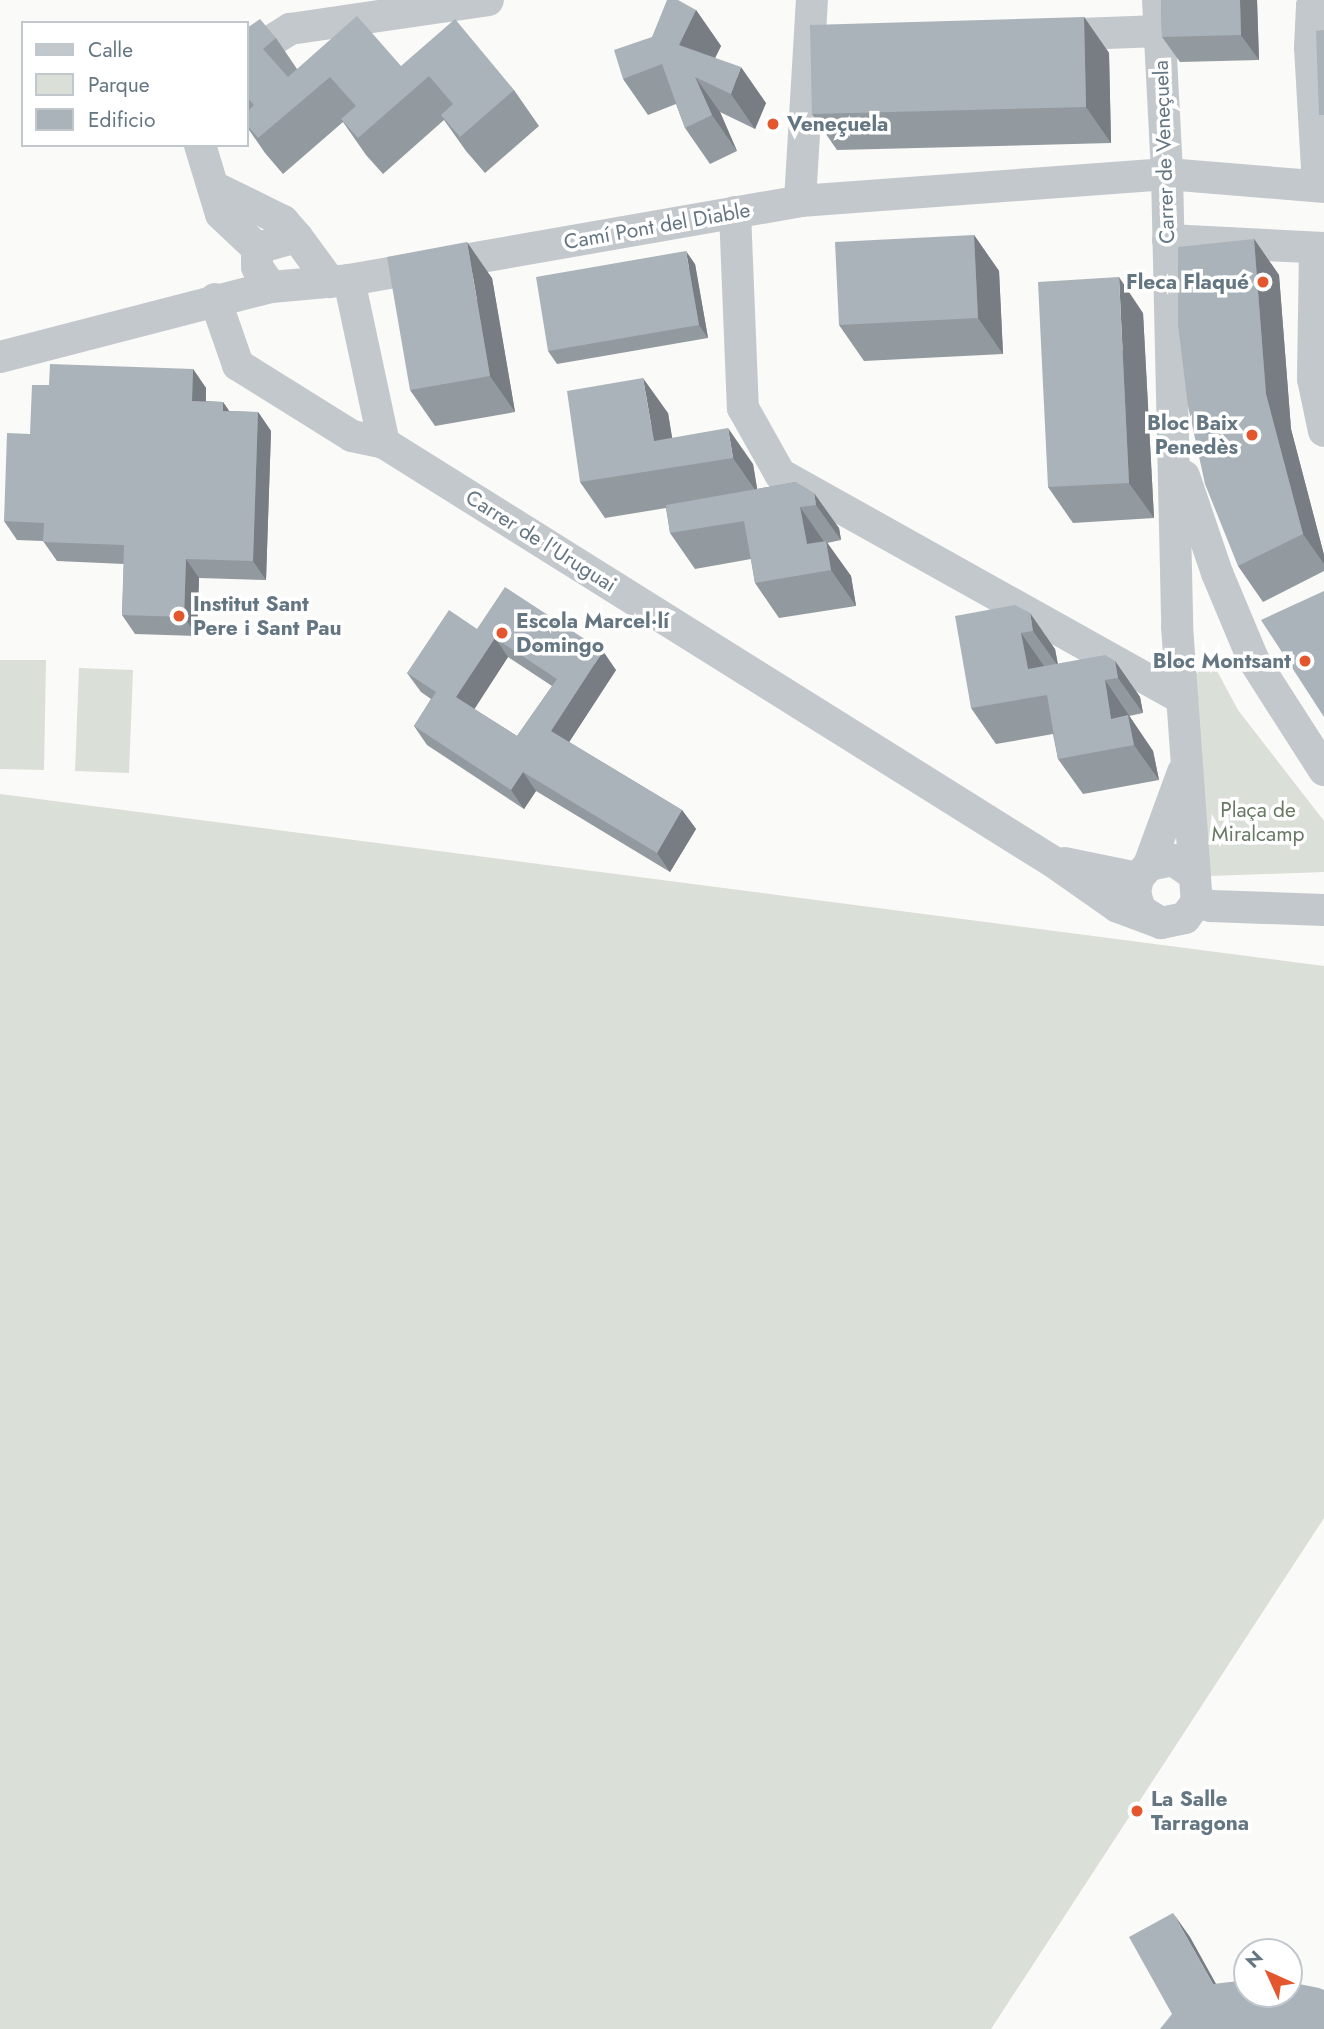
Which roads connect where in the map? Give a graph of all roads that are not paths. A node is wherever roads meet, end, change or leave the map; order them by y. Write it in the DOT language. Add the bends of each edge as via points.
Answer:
graph roads {
  1 [pos="488,0"];
  2 [pos="812,0"];
  3 [pos="1158,0"];
  4 [pos="1324,5"];
  5 [pos="1160,31"];
  6 [pos="1025,36"];
  7 [pos="1317,46"];
  8 [pos="248,55"];
  9 [pos="201,147"];
  10 [pos="1320,152"];
  11 [pos="1167,174"];
  12 [pos="1321,186"];
  13 [pos="214,187"];
  14 [pos="800,201"];
  15 [pos="735,212"];
  16 [pos="297,237"];
  17 [pos="1168,240"];
  18 [pos="257,248"];
  19 [pos="1320,249"];
  20 [pos="340,281"];
  21 [pos="271,287"];
  22 [pos="215,299"];
  23 [pos="0,358"];
  24 [pos="1324,431"];
  25 [pos="384,443"];
  26 [pos="1175,447"];
  27 [pos="1182,699"];
  28 [pos="1186,760"];
  29 [pos="1324,770"];
  30 [pos="1052,861"];
  31 [pos="1144,871"];
  32 [pos="1195,888"];
  33 [pos="1324,910"];
  34 [pos="1161,923"];
  1 -- 8 [label="street" via="290,29"];
  2 -- 14 [label="street" via="823,42"];
  3 -- 5 [label="street, Carrer de Veneçuela"];
  4 -- 7 [label="street" via="1312,6"];
  5 -- 6 [label="street, Carrer de Veneçuela"];
  5 -- 11 [label="street, Carrer de Veneçuela"];
  7 -- 10 [label="street"];
  9 -- 13 [label="street"];
  10 -- 12 [label="street"];
  11 -- 12 [label="street, Camí Pont del Diable"];
  11 -- 14 [label="street, Camí Pont del Diable"];
  11 -- 17 [label="street, Carrer de Veneçuela"];
  13 -- 16 [label="street" via="283,221"];
  13 -- 18 [label="street" via="221,214"];
  14 -- 15 [label="street, Camí Pont del Diable"];
  15 -- 20 [label="street, Camí Pont del Diable"];
  15 -- 27 [label="street" via="743,408 780,474"];
  16 -- 18 [label="street"];
  16 -- 20 [label="street"];
  17 -- 19 [label="street"];
  17 -- 26 [label="street, Carrer de Veneçuela"];
  18 -- 21 [label="street" via="257,267"];
  19 -- 24 [label="street" via="1313,379"];
  20 -- 21 [label="street, Camí Pont del Diable"];
  20 -- 25 [label="street"];
  21 -- 22 [label="street, Camí Pont del Diable"];
  22 -- 23 [label="street, Camí Pont del Diable"];
  22 -- 25 [label="street, Carrer de l'Uruguai" via="238,365 352,436"];
  25 -- 30 [label="street, Carrer de l'Uruguai"];
  26 -- 27 [label="street"];
  26 -- 29 [label="street" via="1217,573 1255,632 1287,716"];
  27 -- 28 [label="street"];
  28 -- 31 [label="street"];
  28 -- 32 [label="street"];
  30 -- 31 [label="street"];
  30 -- 34 [label="street" via="1118,907"];
  31 -- 32 [label="street" via="1173,860"];
  31 -- 34 [label="street" via="1135,892 1140,910"];
  32 -- 33 [label="street" via="1211,906"];
  32 -- 34 [label="street" via="1185,918"];
}
